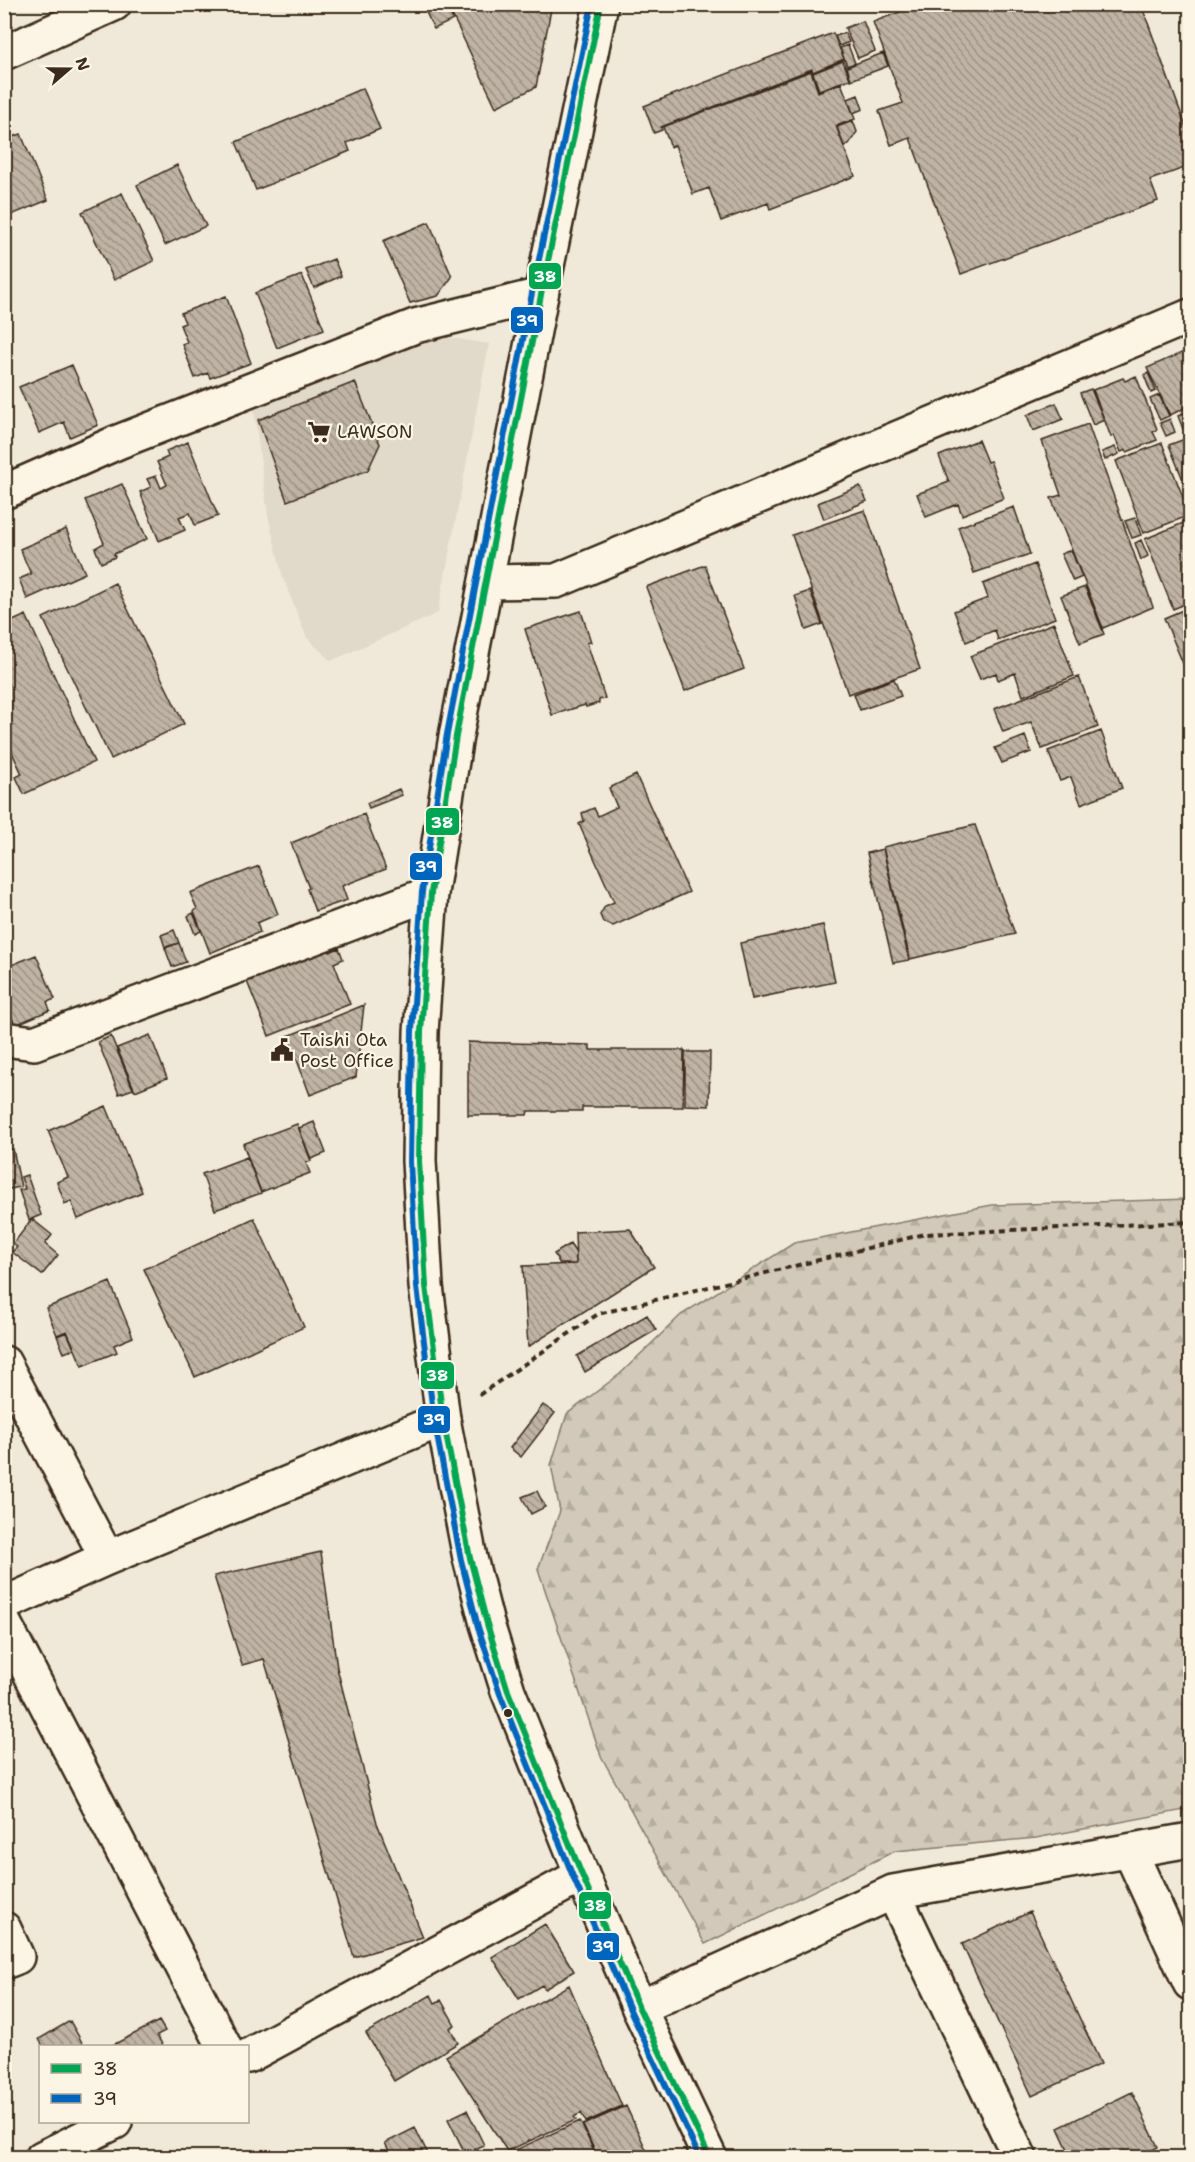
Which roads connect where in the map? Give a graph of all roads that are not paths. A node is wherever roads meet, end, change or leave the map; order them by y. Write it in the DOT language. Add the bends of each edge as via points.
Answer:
graph roads {
  1 [pos="114,4"];
  2 [pos="601,4"];
  3 [pos="4,53"];
  4 [pos="541,295"];
  5 [pos="1191,316"];
  6 [pos="4,492"];
  7 [pos="486,582"];
  8 [pos="431,893"];
  9 [pos="4,1039"];
  10 [pos="4,1363"];
  11 [pos="443,1419"];
  12 [pos="107,1558"];
  13 [pos="4,1604"];
  14 [pos="4,1623"];
  15 [pos="1191,1840"];
  16 [pos="1130,1851"];
  17 [pos="582,1875"];
  18 [pos="893,1892"];
  19 [pos="4,1929"];
  20 [pos="4,1962"];
  21 [pos="1191,1983"];
  22 [pos="639,2008"];
  23 [pos="223,2045"];
  24 [pos="249,2055"];
  25 [pos="111,2123"];
  26 [pos="42,2157"];
  27 [pos="710,2157"];
  28 [pos="1020,2157"];
  1 -- 3 [label="main road"];
  2 -- 4 [label="main road"];
  4 -- 6 [label="main road" via="415,326 117,442"];
  4 -- 7 [label="main road"];
  5 -- 7 [label="main road" via="555,581"];
  7 -- 8 [label="main road"];
  8 -- 9 [label="main road" via="34,1043"];
  8 -- 11 [label="main road" via="421,1032 419,1161 426,1286"];
  10 -- 12 [label="main road"];
  11 -- 12 [label="main road"];
  11 -- 17 [label="main road" via="487,1624 508,1691"];
  12 -- 13 [label="main road"];
  14 -- 23 [label="main road"];
  15 -- 16 [label="main road"];
  16 -- 18 [label="main road"];
  16 -- 21 [label="main road"];
  17 -- 22 [label="main road"];
  17 -- 24 [label="main road"];
  18 -- 22 [label="main road"];
  18 -- 28 [label="main road"];
  19 -- 20 [label="main road" via="17,1957"];
  22 -- 27 [label="main road"];
  25 -- 26 [label="main road"];
}
